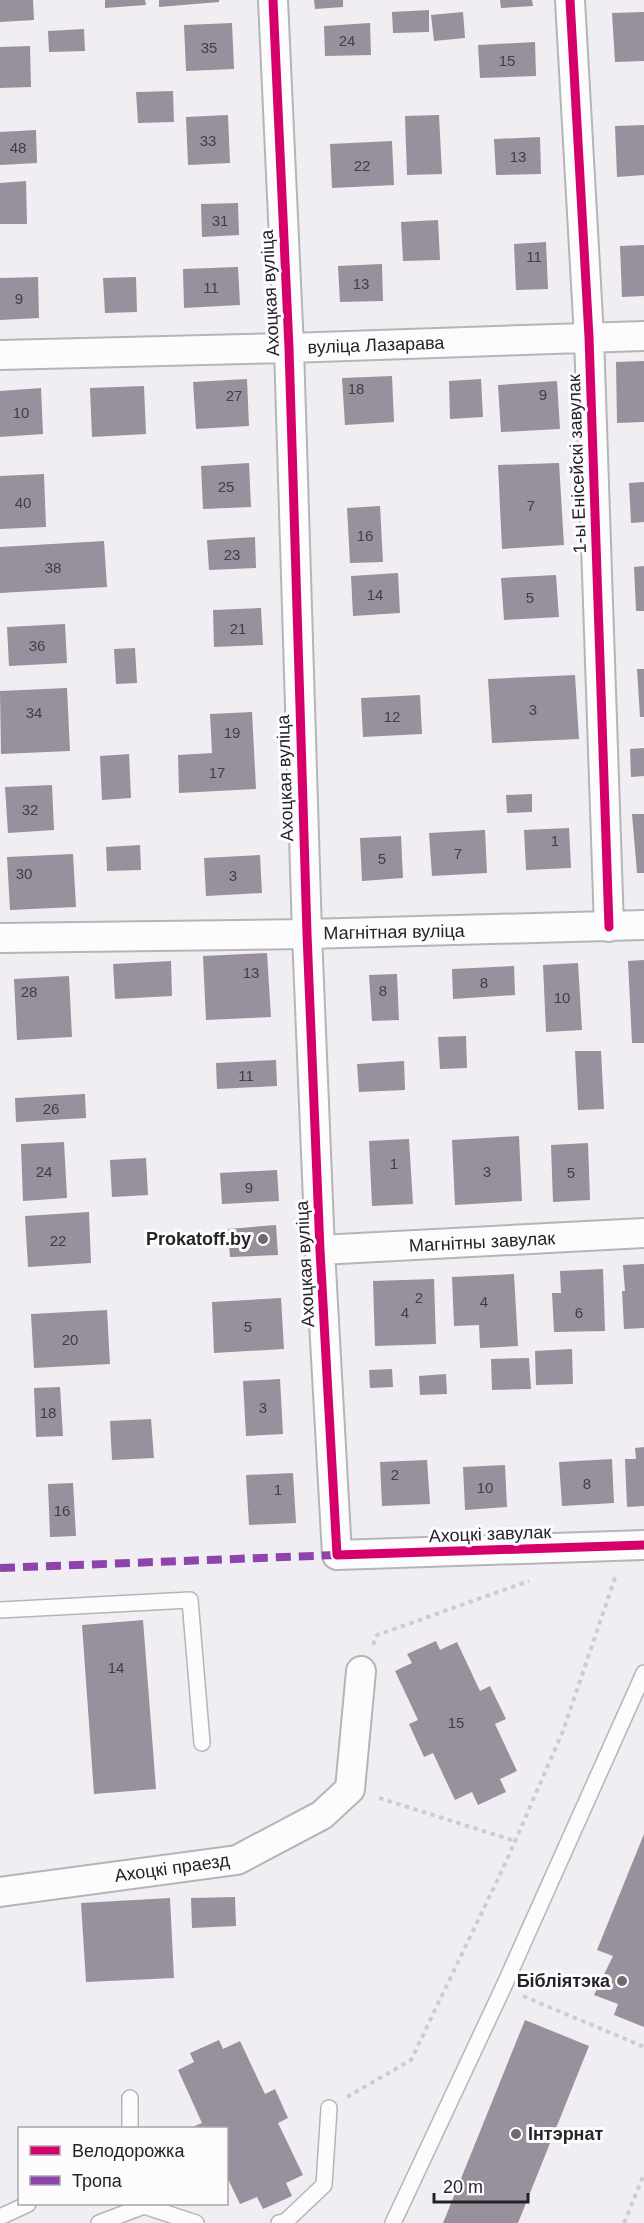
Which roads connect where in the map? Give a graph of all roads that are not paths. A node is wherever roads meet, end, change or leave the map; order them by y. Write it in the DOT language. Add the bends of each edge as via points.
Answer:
graph roads {
  1 [pos="273,0"];
  2 [pos="570,0"];
  3 [pos="644,336"];
  4 [pos="589,337"];
  5 [pos="290,348"];
  6 [pos="0,354"];
  7 [pos="644,925"];
  8 [pos="609,927"];
  9 [pos="307,934"];
  10 [pos="0,938"];
  11 [pos="644,1233"];
  12 [pos="320,1250"];
  13 [pos="635,1546"];
  14 [pos="337,1556"];
  15 [pos="0,1610"];
  16 [pos="361,1671"];
  17 [pos="644,1673"];
  18 [pos="202,1743"];
  19 [pos="0,1892"];
  20 [pos="130,2098"];
  21 [pos="329,2108"];
  22 [pos="130,2127"];
  23 [pos="26,2205"];
  24 [pos="0,2217"];
  25 [pos="99,2223"];
  26 [pos="196,2223"];
  27 [pos="279,2223"];
  28 [pos="393,2223"];
  1 -- 5 [label="street, Ахоцкая вуліца"];
  2 -- 4 [label="street, 1-ы Енісейскі завулак"];
  3 -- 4 [label="street, вуліца Лазарава"];
  4 -- 5 [label="street, вуліца Лазарава"];
  4 -- 8 [label="street, 1-ы Енісейскі завулак"];
  5 -- 6 [label="street, вуліца Лазарава"];
  5 -- 9 [label="street, Ахоцкая вуліца"];
  7 -- 8 [label="street, Магнітная вуліца"];
  8 -- 9 [label="street, Магнітная вуліца"];
  9 -- 10 [label="street, Магнітная вуліца"];
  9 -- 12 [label="street, Ахоцкая вуліца"];
  11 -- 12 [label="street, Магнітны завулак"];
  12 -- 14 [label="street, Ахоцкая вуліца"];
  13 -- 14 [label="street, Ахоцкі завулак"];
  15 -- 18 [label="lane" via="190,1599"];
  16 -- 19 [label="street, Ахоцкі праезд" via="350,1788 322,1815 237,1860"];
  17 -- 28 [label="lane"];
  20 -- 22 [label="lane"];
  21 -- 27 [label="lane" via="324,2185 285,2222"];
  23 -- 24 [label="lane"];
  25 -- 26 [label="lane" via="144,2206"];
}
